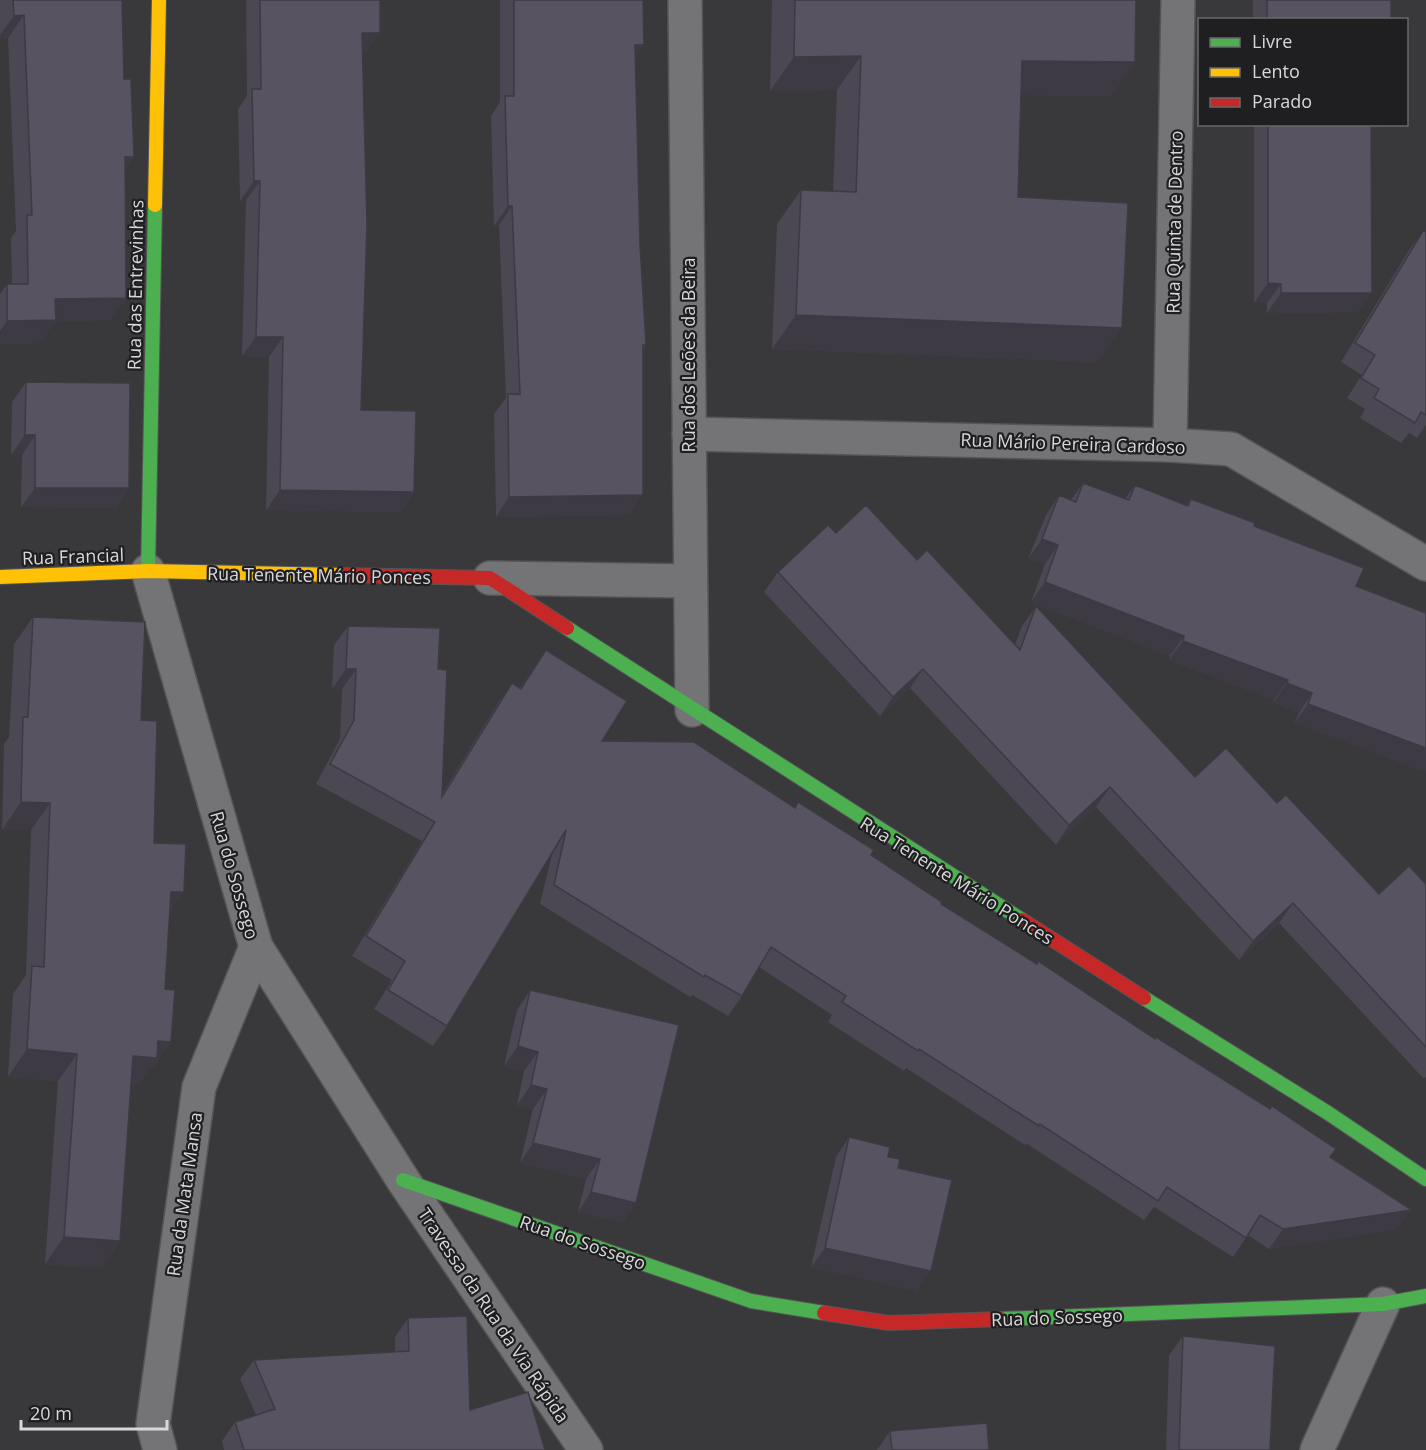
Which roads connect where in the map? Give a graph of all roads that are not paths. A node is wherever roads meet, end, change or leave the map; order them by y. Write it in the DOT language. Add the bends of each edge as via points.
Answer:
graph roads {
  1 [pos="159,0"];
  2 [pos="686,0"];
  3 [pos="1178,0"];
  4 [pos="689,434"];
  5 [pos="1170,445"];
  6 [pos="1426,564"];
  7 [pos="148,572"];
  8 [pos="0,577"];
  9 [pos="490,578"];
  10 [pos="690,581"];
  11 [pos="692,711"];
  12 [pos="256,947"];
  13 [pos="1426,1179"];
  14 [pos="403,1180"];
  15 [pos="1426,1296"];
  16 [pos="1383,1304"];
  17 [pos="160,1450"];
  18 [pos="586,1450"];
  19 [pos="1317,1450"];
  1 -- 7 [label="street, Rua das Entrevinhas"];
  2 -- 4 [label="street, Rua dos Leões da Beira"];
  3 -- 5 [label="street, Rua Quinta de Dentro"];
  4 -- 5 [label="street, Rua Mário Pereira Cardoso"];
  4 -- 10 [label="street, Rua dos Leões da Beira"];
  5 -- 6 [label="street, Rua Mário Pereira Cardoso" via="1231,449"];
  7 -- 8 [label="street, Rua Francial"];
  7 -- 9 [label="street, Rua Tenente Mário Ponces"];
  7 -- 12 [label="street, Rua do Sossego"];
  9 -- 10 [label="street, Rua Tenente Mário Ponces"];
  9 -- 11 [label="street, Rua Tenente Mário Ponces"];
  10 -- 11 [label="street, Rua dos Leões da Beira"];
  11 -- 13 [label="street, Rua Tenente Mário Ponces"];
  12 -- 14 [label="street, Rua do Sossego"];
  12 -- 17 [label="street, Rua da Mata Mansa" via="199,1088 153,1424"];
  14 -- 16 [label="street, Rua do Sossego" via="752,1301 889,1323"];
  14 -- 18 [label="street, Travessa da Rua da Via Rápida"];
  15 -- 16 [label="street, Rua do Sossego"];
  16 -- 19 [label="street"];
}
